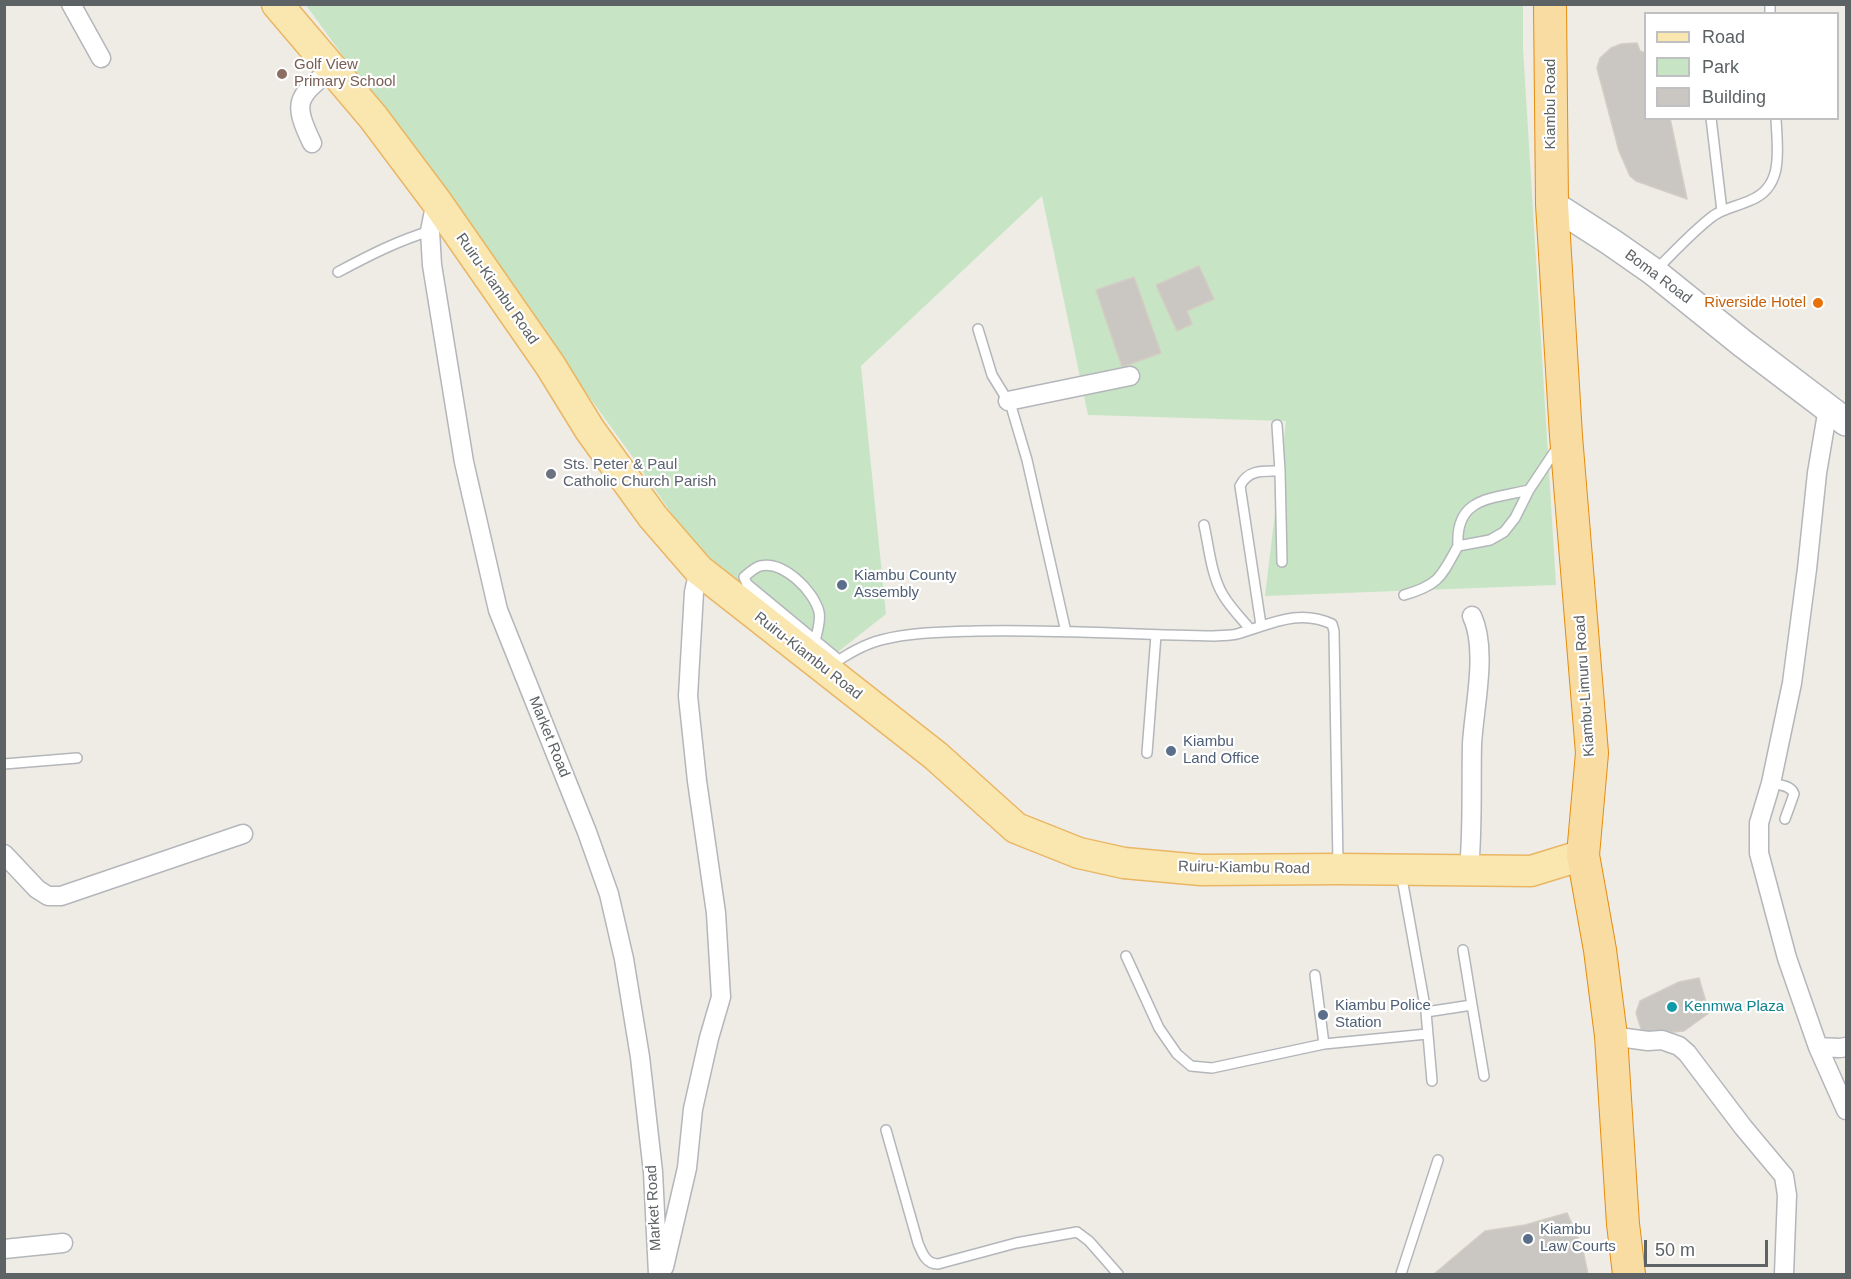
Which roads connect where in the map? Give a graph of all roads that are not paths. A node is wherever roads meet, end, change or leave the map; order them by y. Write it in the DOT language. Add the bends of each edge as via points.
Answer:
graph roads {
  1 [pos="71,4"];
  2 [pos="277,4"];
  3 [pos="1550,4"];
  4 [pos="101,58"];
  5 [pos="331,69"];
  6 [pos="1711,120"];
  7 [pos="1776,120"];
  8 [pos="312,143"];
  9 [pos="436,201"];
  10 [pos="1552,204"];
  11 [pos="1722,211"];
  12 [pos="430,231"];
  13 [pos="338,272"];
  14 [pos="1654,272"];
  15 [pos="978,329"];
  16 [pos="1130,376"];
  17 [pos="1008,401"];
  18 [pos="1837,415"];
  19 [pos="1277,425"];
  20 [pos="1566,436"];
  21 [pos="1280,471"];
  22 [pos="1528,490"];
  23 [pos="1203,525"];
  24 [pos="1458,546"];
  25 [pos="1282,562"];
  26 [pos="699,570"];
  27 [pos="1404,595"];
  28 [pos="1472,616"];
  29 [pos="1261,625"];
  30 [pos="1250,628"];
  31 [pos="1066,632"];
  32 [pos="1156,635"];
  33 [pos="815,640"];
  34 [pos="832,665"];
  35 [pos="1147,753"];
  36 [pos="77,758"];
  37 [pos="4,764"];
  38 [pos="1771,783"];
  39 [pos="1785,819"];
  40 [pos="243,834"];
  41 [pos="4,854"];
  42 [pos="1583,855"];
  43 [pos="1338,869"];
  44 [pos="1469,869"];
  45 [pos="1400,870"];
  46 [pos="1463,950"];
  47 [pos="1126,956"];
  48 [pos="1315,975"];
  49 [pos="1472,1005"];
  50 [pos="1426,1012"];
  51 [pos="1427,1034"];
  52 [pos="1611,1036"];
  53 [pos="1324,1044"];
  54 [pos="1818,1047"];
  55 [pos="1846,1047"];
  56 [pos="1484,1076"];
  57 [pos="1432,1081"];
  58 [pos="1846,1110"];
  59 [pos="886,1130"];
  60 [pos="1438,1160"];
  61 [pos="63,1243"];
  62 [pos="4,1249"];
  63 [pos="660,1275"];
  64 [pos="1118,1275"];
  65 [pos="1401,1275"];
  66 [pos="1629,1275"];
  67 [pos="1784,1275"];
  1 -- 4 [label="street"];
  2 -- 5 [label="main road, Ruiru-Kiambu Road"];
  3 -- 10 [label="highway, Kiambu Road"];
  5 -- 8 [label="street" via="303,94 300,105"];
  5 -- 9 [label="main road, Ruiru-Kiambu Road"];
  6 -- 11 [label="lane"];
  7 -- 11 [label="lane" via="1778,161 1773,182 1753,200"];
  9 -- 12 [label="street, Market Road"];
  9 -- 26 [label="main road, Ruiru-Kiambu Road" via="550,365 590,430 653,517"];
  10 -- 14 [label="main road, Boma Road"];
  10 -- 20 [label="highway, Kiambu-Limuru Road"];
  11 -- 14 [label="lane"];
  12 -- 13 [label="lane" via="385,247"];
  12 -- 63 [label="street, Market Road" via="464,462 498,610 587,832 609,894 624,959 640,1057"];
  14 -- 18 [label="main road, Boma Road"];
  15 -- 17 [label="lane" via="992,375"];
  16 -- 17 [label="street"];
  17 -- 31 [label="lane" via="1027,460"];
  18 -- 38 [label="street" via="1817,473 1792,683"];
  19 -- 21 [label="lane"];
  20 -- 22 [label="lane"];
  20 -- 42 [label="highway, Kiambu-Limuru Road" via="1592,753"];
  21 -- 25 [label="lane"];
  21 -- 29 [label="lane" via="1252,473 1240,486"];
  22 -- 24 [label="lane" via="1504,532 1490,540"];
  22 -- 24 [label="lane" via="1479,501 1469,508 1461,519"];
  23 -- 30 [label="lane" via="1221,592"];
  24 -- 27 [label="lane" via="1431,585"];
  26 -- 34 [label="main road, Ruiru-Kiambu Road"];
  26 -- 63 [label="street" via="692,609 688,696 716,913 721,997 693,1109 687,1168"];
  28 -- 44 [label="street" via="1478,627 1479,655"];
  29 -- 30 [label="lane"];
  29 -- 43 [label="lane" via="1286,618 1332,624"];
  30 -- 32 [label="lane" via="1236,634"];
  31 -- 32 [label="lane"];
  31 -- 34 [label="lane" via="902,636 867,645"];
  32 -- 35 [label="lane"];
  33 -- 33 [label="lane" via="747,584 744,577 760,566 784,570 793,576 819,612"];
  33 -- 34 [label="lane"];
  34 -- 43 [label="main road, Ruiru-Kiambu Road" via="1016,828 1079,853 1124,863 1201,870"];
  36 -- 37 [label="lane"];
  38 -- 39 [label="lane" via="1793,790"];
  38 -- 54 [label="street" via="1759,823 1759,853 1787,957"];
  40 -- 41 [label="street" via="61,896 48,896 37,889"];
  42 -- 44 [label="main road, Ruiru-Kiambu Road" via="1531,871"];
  42 -- 52 [label="highway, Kiambu-Limuru Road"];
  43 -- 45 [label="main road, Ruiru-Kiambu Road"];
  44 -- 45 [label="main road, Ruiru-Kiambu Road"];
  45 -- 50 [label="lane"];
  46 -- 49 [label="lane"];
  47 -- 53 [label="lane" via="1159,1028 1191,1066 1212,1068"];
  48 -- 53 [label="lane"];
  49 -- 50 [label="lane"];
  49 -- 56 [label="lane"];
  50 -- 51 [label="lane"];
  51 -- 53 [label="lane"];
  51 -- 57 [label="lane"];
  52 -- 66 [label="highway, Kiambu-Limuru Road"];
  52 -- 67 [label="street" via="1662,1040 1679,1046 1784,1176"];
  54 -- 55 [label="street"];
  54 -- 58 [label="street"];
  59 -- 64 [label="lane" via="918,1243 930,1262 938,1264 1077,1232"];
  60 -- 65 [label="lane"];
  61 -- 62 [label="street"];
}
